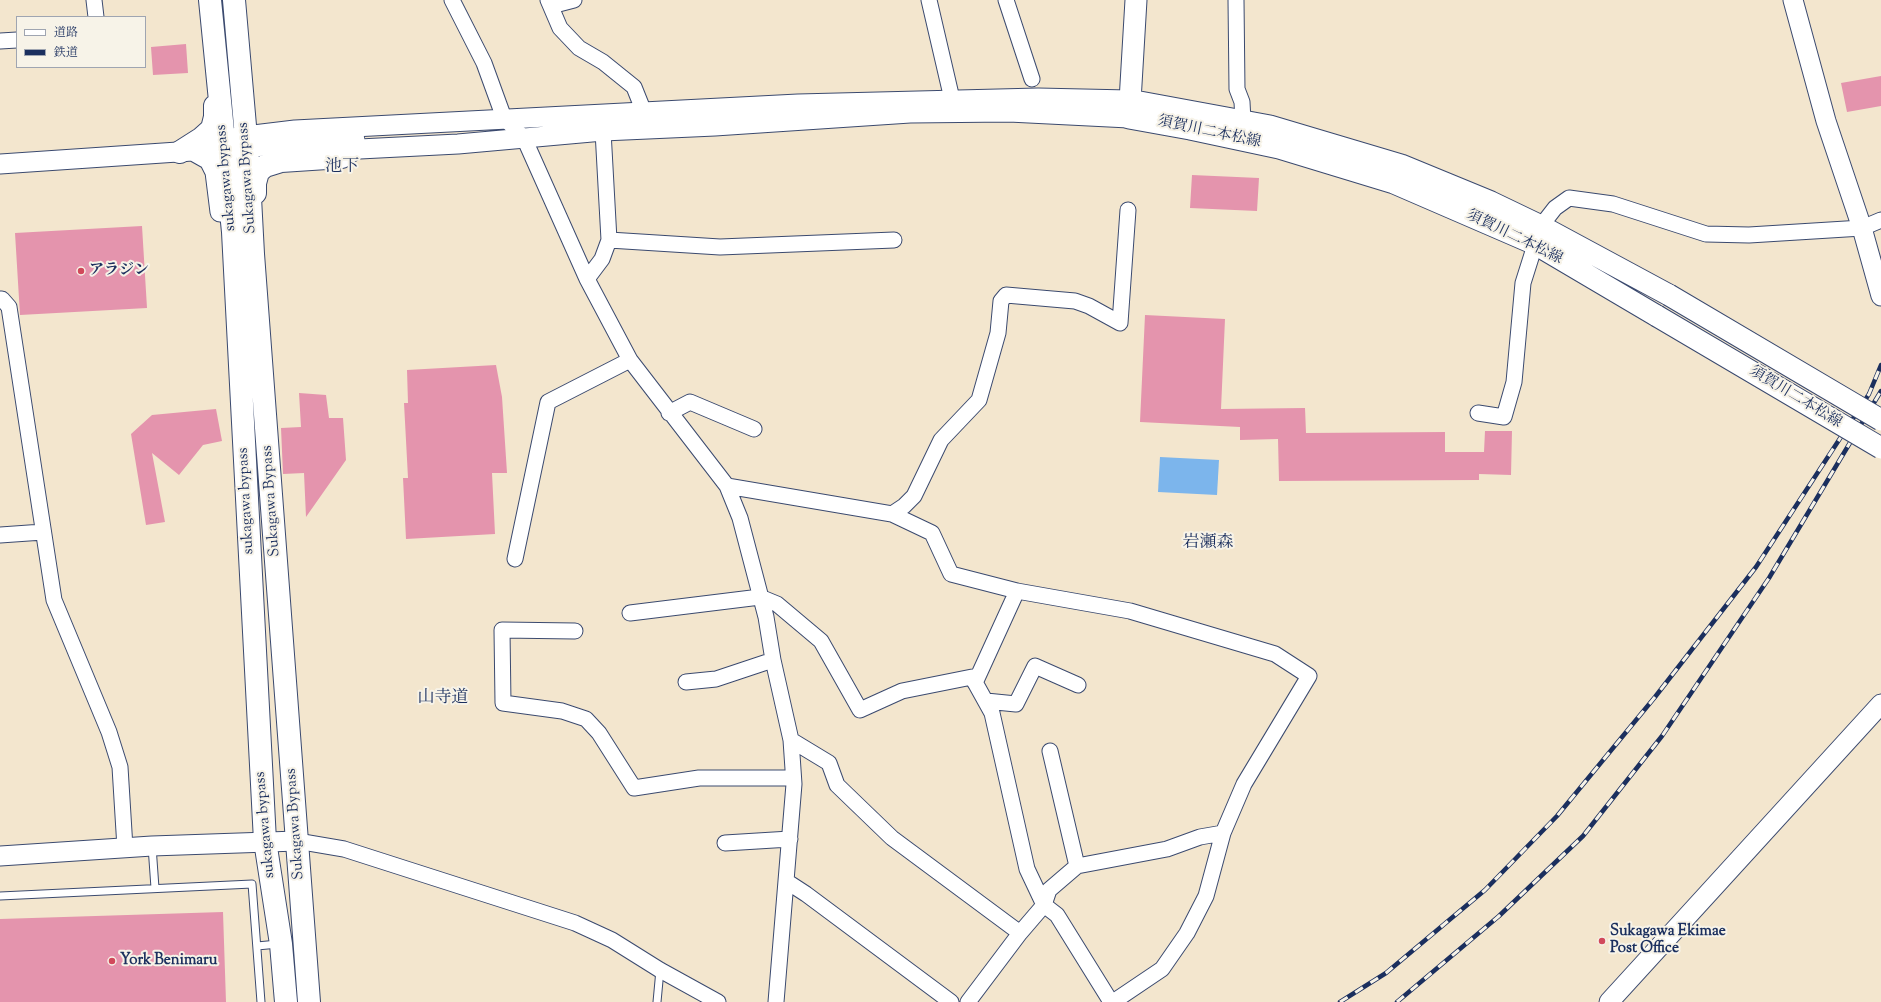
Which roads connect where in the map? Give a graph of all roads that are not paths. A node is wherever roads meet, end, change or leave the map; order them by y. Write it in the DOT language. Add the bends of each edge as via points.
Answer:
graph roads {
  1 [pos="94,0"];
  2 [pos="210,0"];
  3 [pos="234,0"];
  4 [pos="452,0"];
  5 [pos="574,0"];
  6 [pos="929,0"];
  7 [pos="1006,0"];
  8 [pos="1136,0"];
  9 [pos="1236,0"];
  10 [pos="1792,0"];
  11 [pos="550,3"];
  12 [pos="96,16"];
  13 [pos="16,40"];
  14 [pos="0,41"];
  15 [pos="215,50"];
  16 [pos="239,61"];
  17 [pos="1032,79"];
  18 [pos="952,99"];
  19 [pos="1129,109"];
  20 [pos="644,112"];
  21 [pos="504,118"];
  22 [pos="1243,121"];
  23 [pos="295,130"];
  24 [pos="603,131"];
  25 [pos="524,138"];
  26 [pos="238,148"];
  27 [pos="355,148"];
  28 [pos="186,151"];
  29 [pos="0,164"];
  30 [pos="1128,210"];
  31 [pos="1881,220"];
  32 [pos="1862,228"];
  33 [pos="1538,235"];
  34 [pos="609,240"];
  35 [pos="894,240"];
  36 [pos="244,254"];
  37 [pos="586,279"];
  38 [pos="1881,296"];
  39 [pos="0,299"];
  40 [pos="630,360"];
  41 [pos="669,413"];
  42 [pos="1478,414"];
  43 [pos="1881,420"];
  44 [pos="754,429"];
  45 [pos="1881,448"];
  46 [pos="727,486"];
  47 [pos="892,514"];
  48 [pos="42,532"];
  49 [pos="0,535"];
  50 [pos="515,559"];
  51 [pos="1017,591"];
  52 [pos="760,597"];
  53 [pos="630,613"];
  54 [pos="575,631"];
  55 [pos="773,660"];
  56 [pos="686,682"];
  57 [pos="975,683"];
  58 [pos="1078,685"];
  59 [pos="986,701"];
  60 [pos="1881,704"];
  61 [pos="791,740"];
  62 [pos="1050,751"];
  63 [pos="793,778"];
  64 [pos="1223,833"];
  65 [pos="790,839"];
  66 [pos="265,841"];
  67 [pos="297,841"];
  68 [pos="724,843"];
  69 [pos="152,846"];
  70 [pos="125,848"];
  71 [pos="0,856"];
  72 [pos="1077,866"];
  73 [pos="786,881"];
  74 [pos="156,888"];
  75 [pos="0,896"];
  76 [pos="1044,905"];
  77 [pos="1020,933"];
  78 [pos="281,944"];
  79 [pos="257,946"];
  80 [pos="660,970"];
  81 [pos="261,1002"];
  82 [pos="286,1002"];
  83 [pos="309,1002"];
  84 [pos="657,1002"];
  85 [pos="718,1002"];
  86 [pos="776,1002"];
  87 [pos="951,1002"];
  88 [pos="968,1002"];
  89 [pos="1112,1002"];
  90 [pos="1609,1002"];
  1 -- 12 [label="street"];
  2 -- 15 [label="highway, sukagawa bypass"];
  3 -- 16 [label="highway, Sukagawa Bypass"];
  4 -- 21 [label="street" via="484,63"];
  5 -- 11 [label="street"];
  6 -- 18 [label="street"];
  7 -- 17 [label="street"];
  8 -- 19 [label="main road"];
  9 -- 22 [label="street" via="1237,89 1242,102"];
  10 -- 32 [label="street" via="1826,121"];
  11 -- 20 [label="street" via="560,28 579,48 603,62 634,87"];
  13 -- 14 [label="street"];
  15 -- 26 [label="highway, sukagawa bypass"];
  15 -- 28 [label="highway" via="215,117 212,129"];
  16 -- 23 [label="street" via="251,124 259,129"];
  16 -- 26 [label="highway, Sukagawa Bypass"];
  18 -- 19 [label="street" via="1052,98"];
  18 -- 20 [label="street"];
  19 -- 22 [label="main road, 須賀川二本松線"];
  19 -- 24 [label="street" via="910,113"];
  19 -- 33 [label="main road, 須賀川二本松線" via="1190,129 1279,148 1394,183"];
  20 -- 21 [label="street"];
  21 -- 23 [label="street"];
  21 -- 25 [label="street"];
  22 -- 33 [label="main road, 須賀川二本松線" via="1270,126 1401,165 1491,202"];
  23 -- 26 [label="street"];
  24 -- 25 [label="street"];
  24 -- 34 [label="street"];
  25 -- 26 [label="street" via="474,134"];
  25 -- 27 [label="street" via="458,144"];
  25 -- 37 [label="street"];
  26 -- 27 [label="street"];
  26 -- 28 [label="street"];
  26 -- 36 [label="highway, sukagawa bypass"];
  27 -- 36 [label="highway" via="342,157 281,161 265,166 258,172"];
  28 -- 29 [label="street"];
  28 -- 36 [label="street" via="209,160 215,172 221,222"];
  30 -- 47 [label="street" via="1120,323 1075,301 1006,295 1001,301 998,333 979,400 941,440 914,496"];
  31 -- 32 [label="street"];
  32 -- 33 [label="street" via="1749,235 1706,234 1612,204 1569,198 1555,208"];
  32 -- 38 [label="street"];
  33 -- 42 [label="street" via="1523,282 1514,382 1504,417"];
  33 -- 43 [label="main road, 須賀川二本松線, bridge" via="1669,295"];
  33 -- 45 [label="main road, 須賀川二本松線, bridge" via="1657,316"];
  34 -- 35 [label="street" via="720,247"];
  34 -- 37 [label="street" via="602,259"];
  36 -- 66 [label="highway, sukagawa bypass"];
  36 -- 67 [label="highway, Sukagawa Bypass"];
  37 -- 40 [label="street"];
  39 -- 48 [label="street" via="9,307"];
  40 -- 41 [label="street"];
  40 -- 50 [label="street" via="548,402"];
  41 -- 44 [label="street" via="690,402"];
  41 -- 46 [label="street"];
  46 -- 47 [label="street"];
  46 -- 52 [label="street" via="740,518"];
  47 -- 51 [label="street" via="932,533 952,574"];
  48 -- 49 [label="street"];
  48 -- 70 [label="street" via="54,600 109,732 120,767"];
  51 -- 57 [label="street"];
  51 -- 64 [label="street" via="1130,611 1275,654 1308,676 1244,784"];
  52 -- 53 [label="street"];
  52 -- 55 [label="street"];
  52 -- 57 [label="street" via="777,604 821,641 860,710 902,692 972,677"];
  54 -- 63 [label="street" via="502,630 503,703 562,711 586,718 599,733 634,788 699,778"];
  55 -- 56 [label="street" via="716,679"];
  55 -- 61 [label="street"];
  57 -- 59 [label="street"];
  58 -- 59 [label="street" via="1035,666 1016,704"];
  59 -- 76 [label="street" via="992,713 1027,869"];
  60 -- 90 [label="street"];
  61 -- 63 [label="street"];
  61 -- 77 [label="street" via="829,764 838,785 892,838"];
  62 -- 72 [label="street"];
  63 -- 65 [label="street"];
  64 -- 72 [label="street" via="1200,837 1167,849"];
  64 -- 89 [label="street" via="1206,896 1187,933 1162,969"];
  65 -- 68 [label="street"];
  65 -- 73 [label="street"];
  66 -- 67 [label="street"];
  66 -- 69 [label="street"];
  66 -- 78 [label="highway, sukagawa bypass"];
  67 -- 80 [label="street" via="344,849 575,923 612,940"];
  67 -- 83 [label="highway, Sukagawa Bypass"];
  69 -- 70 [label="street"];
  69 -- 74 [label="lane"];
  70 -- 71 [label="street"];
  72 -- 76 [label="street" via="1050,890"];
  73 -- 86 [label="street"];
  73 -- 87 [label="street"];
  74 -- 75 [label="lane"];
  74 -- 79 [label="lane" via="252,884"];
  76 -- 77 [label="street"];
  76 -- 89 [label="street" via="1056,915"];
  77 -- 88 [label="street"];
  78 -- 79 [label="lane"];
  78 -- 82 [label="highway, sukagawa bypass"];
  79 -- 81 [label="lane"];
  80 -- 84 [label="lane"];
  80 -- 85 [label="street"];
}
